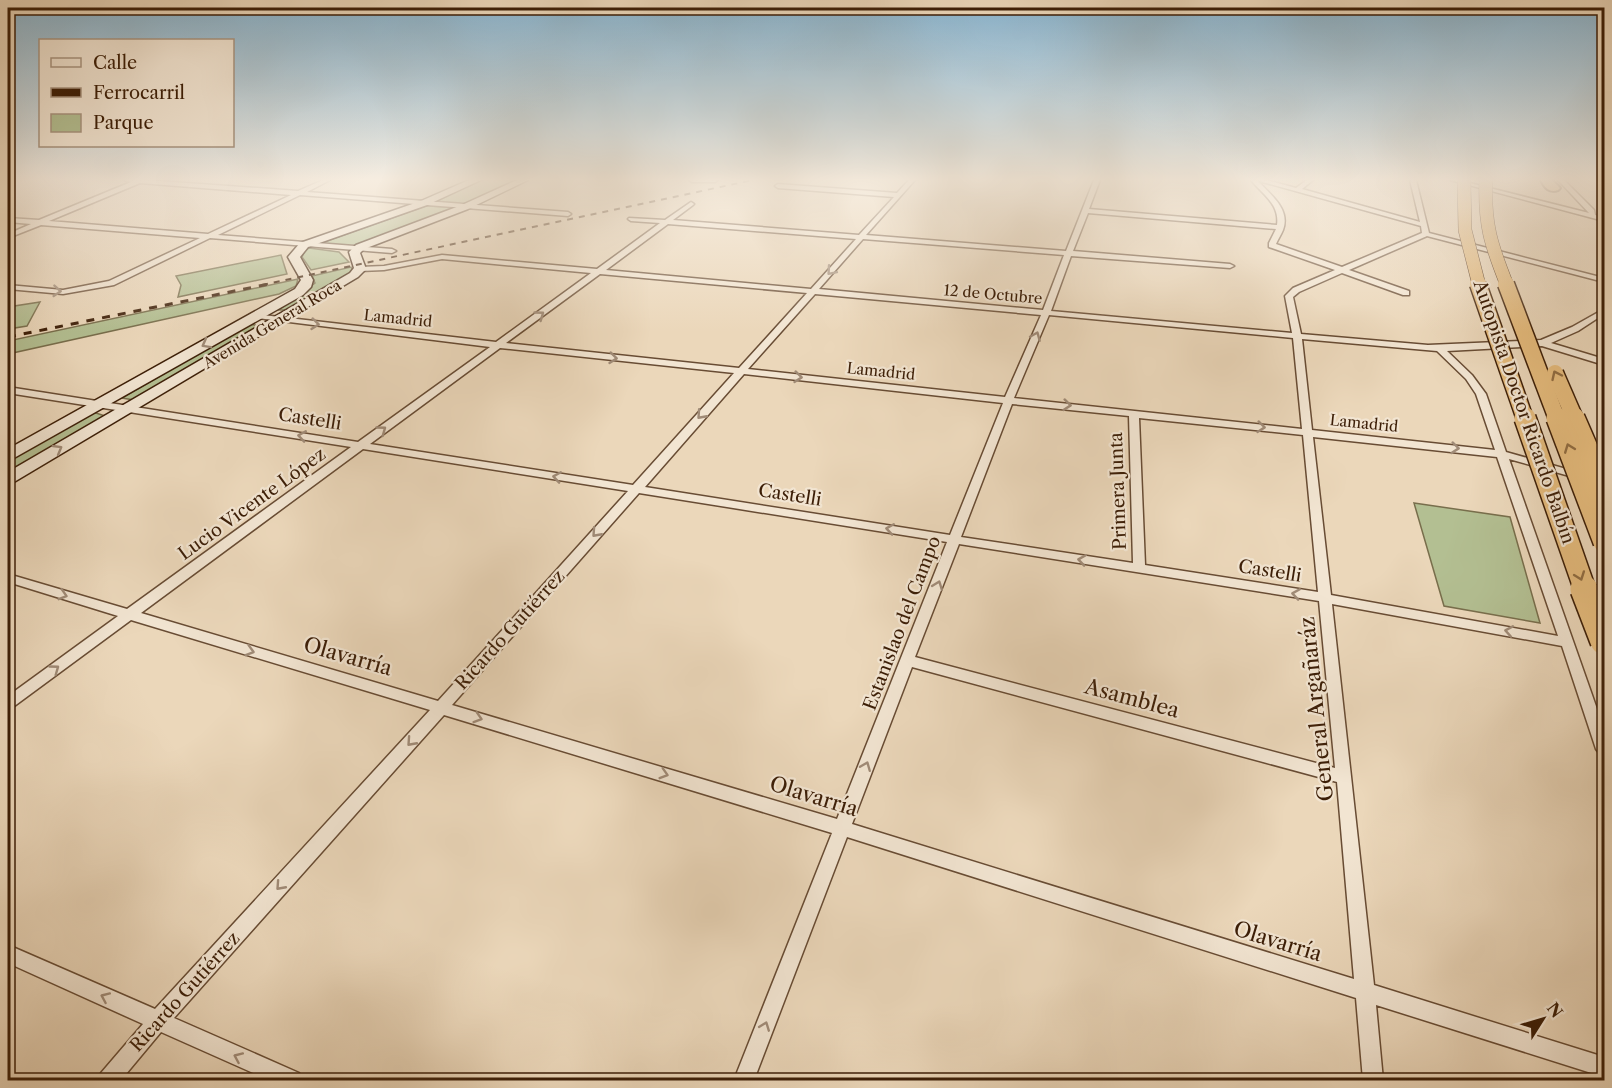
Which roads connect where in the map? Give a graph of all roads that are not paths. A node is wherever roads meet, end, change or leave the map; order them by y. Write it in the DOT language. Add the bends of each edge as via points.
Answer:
graph roads {
  1 [pos="133,231"];
  2 [pos="220,231"];
  3 [pos="345,231"];
  4 [pos="404,231"];
  5 [pos="657,231"];
  6 [pos="781,231"];
  7 [pos="866,231"];
  8 [pos="1077,231"];
  9 [pos="1278,231"];
  10 [pos="1425,231"];
  11 [pos="1466,231"];
  12 [pos="1489,231"];
  13 [pos="1502,231"];
  14 [pos="1426,234"];
  15 [pos="207,237"];
  16 [pos="861,237"];
  17 [pos="304,245"];
  18 [pos="357,249"];
  19 [pos="392,251"];
  20 [pos="1067,253"];
  21 [pos="1230,266"];
  22 [pos="360,269"];
  23 [pos="1341,271"];
  24 [pos="598,273"];
  25 [pos="1605,280"];
  26 [pos="8,287"];
  27 [pos="813,291"];
  28 [pos="1406,293"];
  29 [pos="1605,311"];
  30 [pos="1046,312"];
  31 [pos="257,316"];
  32 [pos="279,320"];
  33 [pos="1297,334"];
  34 [pos="1542,343"];
  35 [pos="499,345"];
  36 [pos="1438,348"];
  37 [pos="1605,362"];
  38 [pos="740,372"];
  39 [pos="8,390"];
  40 [pos="1009,399"];
  41 [pos="98,404"];
  42 [pos="126,410"];
  43 [pos="1134,413"];
  44 [pos="1305,431"];
  45 [pos="360,445"];
  46 [pos="1502,454"];
  47 [pos="8,455"];
  48 [pos="8,479"];
  49 [pos="1605,485"];
  50 [pos="635,489"];
  51 [pos="956,540"];
  52 [pos="1605,542"];
  53 [pos="1139,569"];
  54 [pos="8,578"];
  55 [pos="1325,598"];
  56 [pos="128,615"];
  57 [pos="1605,641"];
  58 [pos="1566,642"];
  59 [pos="909,661"];
  60 [pos="8,703"];
  61 [pos="442,707"];
  62 [pos="1605,749"];
  63 [pos="1344,777"];
  64 [pos="842,828"];
  65 [pos="8,954"];
  66 [pos="1365,992"];
  67 [pos="158,1021"];
  68 [pos="1605,1066"];
  69 [pos="108,1080"];
  70 [pos="292,1080"];
  71 [pos="744,1080"];
  72 [pos="1373,1080"];
  1 -- 15 [label="street"];
  2 -- 15 [label="street"];
  3 -- 17 [label="main road"];
  4 -- 18 [label="main road"];
  5 -- 24 [label="street, Lucio Vicente López"];
  6 -- 16 [label="street"];
  7 -- 16 [label="street, Ricardo Gutiérrez"];
  8 -- 20 [label="street, Estanislao del Campo"];
  9 -- 23 [label="street" via="1272,245"];
  10 -- 14 [label="street"];
  11 -- 57 [label="highway, Autopista Doctor Ricardo Balbín, one-way, bridge" via="1544,479"];
  52 -- 12 [label="highway, Autopista Doctor Ricardo Balbín, one-way, bridge"];
  49 -- 13 [label="highway, one-way, bridge" via="1508,258"];
  14 -- 23 [label="street"];
  14 -- 25 [label="street"];
  15 -- 17 [label="street"];
  26 -- 15 [label="street, one-way" via="63,292 105,285"];
  16 -- 20 [label="street"];
  16 -- 27 [label="street, Ricardo Gutiérrez, one-way"];
  17 -- 18 [label="street"];
  17 -- 31 [label="main road, Avenida General Roca" via="294,257 308,283"];
  18 -- 19 [label="street"];
  18 -- 22 [label="main road, Avenida General Roca" via="354,257"];
  20 -- 21 [label="street"];
  20 -- 30 [label="street, Estanislao del Campo"];
  22 -- 24 [label="street, 12 de Octubre" via="442,257"];
  22 -- 32 [label="main road, Avenida General Roca"];
  23 -- 28 [label="street"];
  23 -- 33 [label="street, General Argañaráz" via="1289,296"];
  24 -- 27 [label="street, 12 de Octubre"];
  35 -- 24 [label="street, Lucio Vicente López, one-way"];
  27 -- 30 [label="street, 12 de Octubre"];
  27 -- 38 [label="street, Ricardo Gutiérrez"];
  29 -- 34 [label="street"];
  30 -- 33 [label="street, 12 de Octubre"];
  40 -- 30 [label="street, Estanislao del Campo, one-way"];
  31 -- 32 [label="street, Lamadrid"];
  31 -- 41 [label="main road, Avenida General Roca, one-way"];
  32 -- 35 [label="street, Lamadrid, one-way"];
  32 -- 42 [label="main road, Avenida General Roca"];
  33 -- 36 [label="street, 12 de Octubre"];
  33 -- 44 [label="street, General Argañaráz"];
  34 -- 36 [label="street, 12 de Octubre"];
  34 -- 37 [label="street"];
  35 -- 38 [label="street, Lamadrid, one-way"];
  45 -- 35 [label="street, Lucio Vicente López, one-way"];
  36 -- 46 [label="street" via="1479,389"];
  38 -- 40 [label="street, Lamadrid, one-way"];
  38 -- 50 [label="street, Ricardo Gutiérrez, one-way"];
  39 -- 41 [label="street, Castelli"];
  40 -- 43 [label="street, Lamadrid, one-way"];
  40 -- 51 [label="street, Estanislao del Campo"];
  41 -- 42 [label="street, Castelli"];
  41 -- 47 [label="main road, Avenida General Roca"];
  45 -- 42 [label="street, Castelli, one-way"];
  48 -- 42 [label="main road, Avenida General Roca, one-way"];
  43 -- 44 [label="street, Lamadrid, one-way"];
  43 -- 53 [label="street, Primera Junta"];
  44 -- 46 [label="street, Lamadrid, one-way"];
  44 -- 55 [label="street, General Argañaráz"];
  50 -- 45 [label="street, Castelli, one-way"];
  45 -- 56 [label="street, Lucio Vicente López"];
  46 -- 49 [label="street, Lamadrid"];
  46 -- 58 [label="street"];
  51 -- 50 [label="street, Castelli, one-way"];
  50 -- 61 [label="street, Ricardo Gutiérrez, one-way"];
  53 -- 51 [label="street, Castelli, one-way"];
  59 -- 51 [label="street, Estanislao del Campo, one-way"];
  55 -- 53 [label="street, Castelli, one-way"];
  54 -- 56 [label="street, Olavarría, one-way"];
  58 -- 55 [label="street, Castelli, one-way"];
  55 -- 63 [label="street, General Argañaráz"];
  60 -- 56 [label="street, Lucio Vicente López, one-way"];
  56 -- 61 [label="street, Olavarría, one-way"];
  58 -- 62 [label="street"];
  59 -- 63 [label="street, Asamblea"];
  64 -- 59 [label="street, Estanislao del Campo, one-way"];
  61 -- 64 [label="street, Olavarría, one-way"];
  61 -- 67 [label="street, Ricardo Gutiérrez, one-way"];
  63 -- 66 [label="street, General Argañaráz"];
  64 -- 66 [label="street, Olavarría"];
  71 -- 64 [label="street, Estanislao del Campo, one-way"];
  67 -- 65 [label="street, one-way"];
  66 -- 68 [label="street, Olavarría"];
  66 -- 72 [label="street, General Argañaráz"];
  67 -- 69 [label="street, Ricardo Gutiérrez"];
  70 -- 67 [label="street, one-way"];
}
